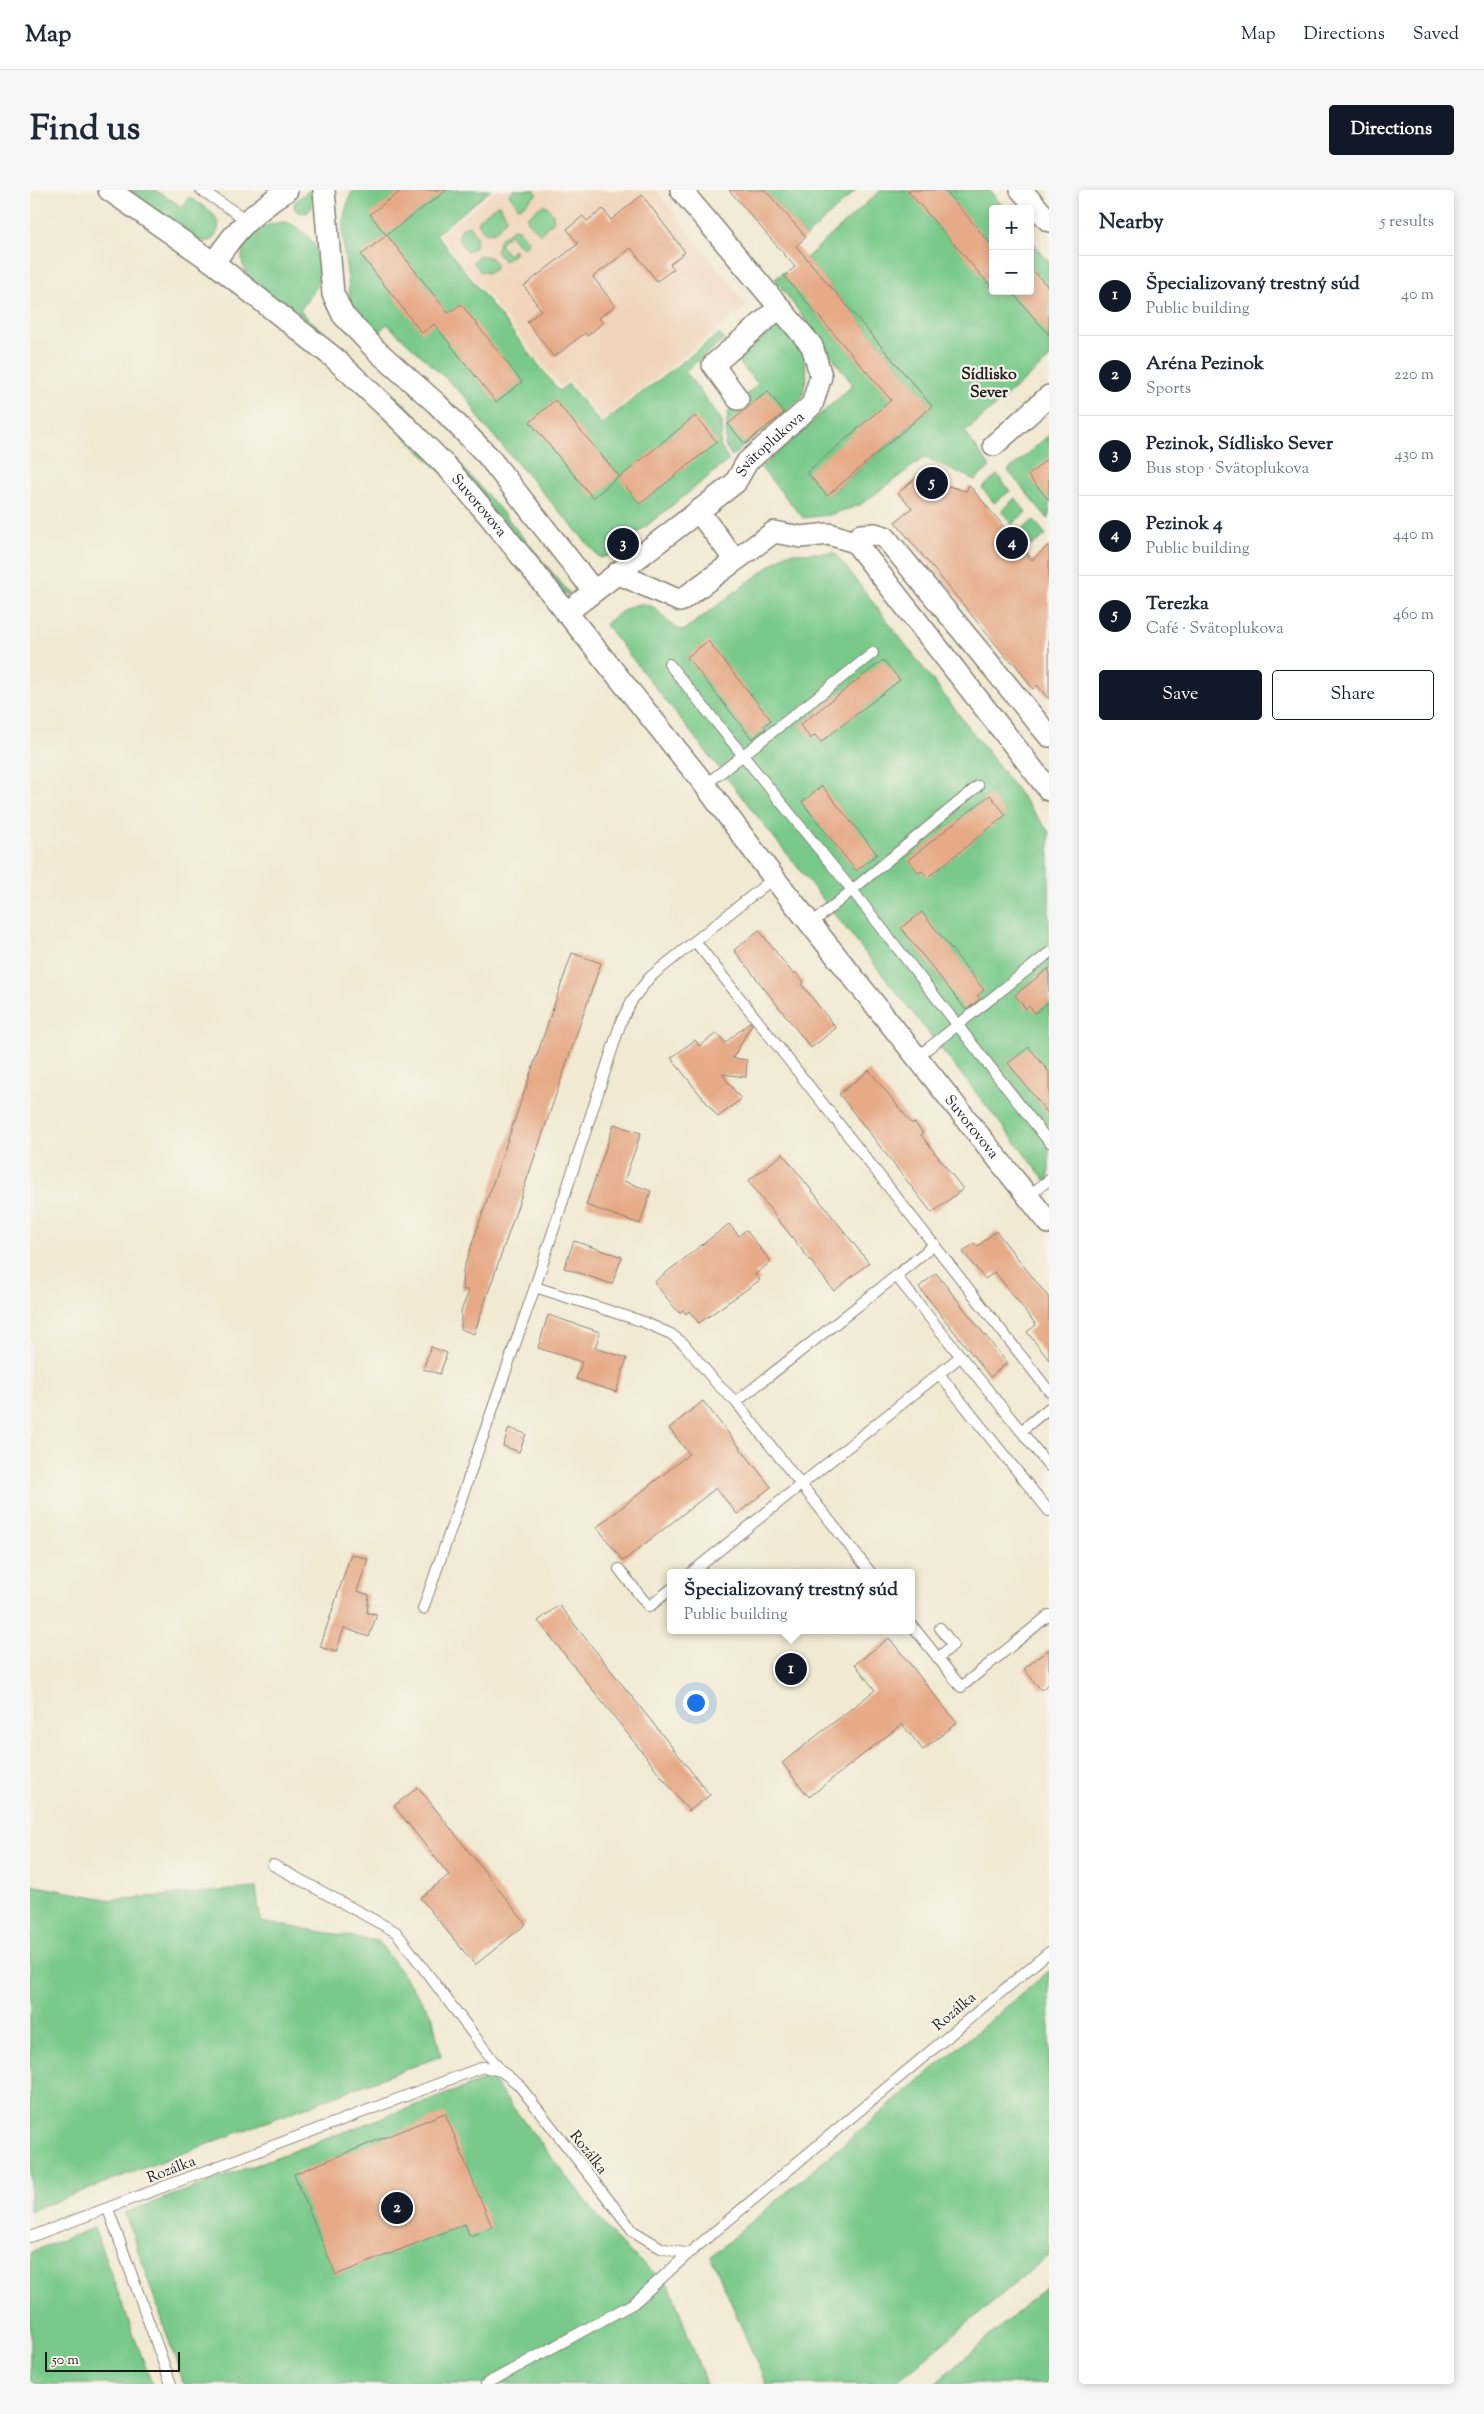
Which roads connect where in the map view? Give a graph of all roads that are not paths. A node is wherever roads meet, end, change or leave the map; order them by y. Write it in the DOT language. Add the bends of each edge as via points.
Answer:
graph roads {
  1 [pos="109,190"];
  2 [pos="201,190"];
  3 [pos="287,190"];
  4 [pos="324,190"];
  5 [pos="682,190"];
  6 [pos="1021,190"];
  7 [pos="247,220"];
  8 [pos="1049,222"];
  9 [pos="214,263"];
  10 [pos="780,308"];
  11 [pos="1049,396"];
  12 [pos="738,399"];
  13 [pos="994,445"];
  14 [pos="698,511"];
  15 [pos="855,542"];
  16 [pos="735,560"];
  17 [pos="617,573"];
  18 [pos="593,590"];
  19 [pos="566,613"];
  20 [pos="873,654"];
  21 [pos="669,664"];
  22 [pos="1049,736"];
  23 [pos="743,757"];
  24 [pos="705,785"];
  25 [pos="978,786"];
  26 [pos="1049,790"];
  27 [pos="774,878"];
  28 [pos="852,890"];
  29 [pos="811,924"];
  30 [pos="695,941"];
  31 [pos="1049,953"];
  32 [pos="958,1026"];
  33 [pos="917,1057"];
  34 [pos="1049,1142"];
  35 [pos="1049,1180"];
  36 [pos="1028,1196"];
  37 [pos="1049,1223"];
  38 [pos="935,1244"];
  39 [pos="896,1276"];
  40 [pos="535,1286"];
  41 [pos="961,1356"];
  42 [pos="939,1374"];
  43 [pos="1049,1391"];
  44 [pos="736,1402"];
  45 [pos="1049,1408"];
  46 [pos="1021,1431"];
  47 [pos="1049,1466"];
  48 [pos="801,1485"];
  49 [pos="1049,1511"];
  50 [pos="619,1569"];
  51 [pos="696,1569"];
  52 [pos="868,1569"];
  53 [pos="667,1592"];
  54 [pos="423,1609"];
  55 [pos="1049,1615"];
  56 [pos="940,1628"];
  57 [pos="915,1629"];
  58 [pos="938,1658"];
  59 [pos="273,1864"];
  60 [pos="1049,1952"];
  61 [pos="501,2071"];
  62 [pos="108,2209"];
  63 [pos="30,2236"];
  64 [pos="688,2254"];
  65 [pos="171,2384"];
  66 [pos="486,2384"];
  1 -- 9 [label="street, Suvorovova"];
  2 -- 7 [label="lane"];
  3 -- 7 [label="street"];
  4 -- 18 [label="street" via="330,276 333,294 343,315 488,456"];
  5 -- 10 [label="street, Svätoplukova"];
  6 -- 8 [label="street"];
  7 -- 9 [label="street" via="231,236"];
  9 -- 19 [label="street, Suvorovova" via="333,357 396,416 448,468"];
  10 -- 12 [label="street" via="713,365"];
  10 -- 14 [label="street, Svätoplukova" via="812,346 821,376 812,405 747,462 735,483"];
  11 -- 13 [label="street"];
  14 -- 16 [label="street"];
  14 -- 17 [label="street, Svätoplukova"];
  15 -- 16 [label="street" via="829,534 801,537 774,532"];
  15 -- 22 [label="street" via="861,535 884,537"];
  15 -- 26 [label="street"];
  16 -- 17 [label="street" via="680,601"];
  17 -- 18 [label="street, Svätoplukova"];
  18 -- 19 [label="street, Svätoplukova"];
  19 -- 24 [label="street, Suvorovova"];
  20 -- 23 [label="lane"];
  21 -- 23 [label="lane"];
  23 -- 24 [label="lane"];
  23 -- 28 [label="lane"];
  24 -- 27 [label="street, Suvorovova"];
  25 -- 28 [label="lane"];
  27 -- 29 [label="street, Suvorovova"];
  27 -- 30 [label="lane"];
  28 -- 29 [label="lane"];
  28 -- 32 [label="lane"];
  29 -- 33 [label="street, Suvorovova"];
  30 -- 38 [label="lane"];
  30 -- 40 [label="lane" via="650,977 632,1000 621,1022"];
  31 -- 32 [label="lane"];
  32 -- 33 [label="lane"];
  32 -- 34 [label="lane"];
  33 -- 36 [label="street, Suvorovova"];
  35 -- 36 [label="lane"];
  36 -- 37 [label="street, Suvorovova"];
  38 -- 39 [label="lane"];
  38 -- 43 [label="lane"];
  39 -- 41 [label="lane"];
  39 -- 44 [label="lane"];
  40 -- 44 [label="lane" via="671,1334"];
  40 -- 54 [label="lane"];
  41 -- 42 [label="lane"];
  41 -- 46 [label="lane"];
  42 -- 48 [label="lane"];
  42 -- 49 [label="lane"];
  44 -- 48 [label="lane"];
  45 -- 46 [label="lane"];
  46 -- 47 [label="lane"];
  48 -- 51 [label="lane"];
  48 -- 52 [label="lane"];
  50 -- 53 [label="lane" via="649,1607"];
  55 -- 58 [label="lane" via="962,1687"];
  56 -- 58 [label="lane" via="953,1645"];
  57 -- 58 [label="lane"];
  59 -- 61 [label="lane" via="396,1932"];
  60 -- 64 [label="lane, Rozálka"];
  61 -- 62 [label="lane, Rozálka" via="483,2067"];
  61 -- 64 [label="lane, Rozálka" via="518,2084 633,2231 661,2248"];
  62 -- 63 [label="lane, Rozálka"];
  62 -- 65 [label="lane"];
  64 -- 66 [label="lane" via="634,2303"];
}
